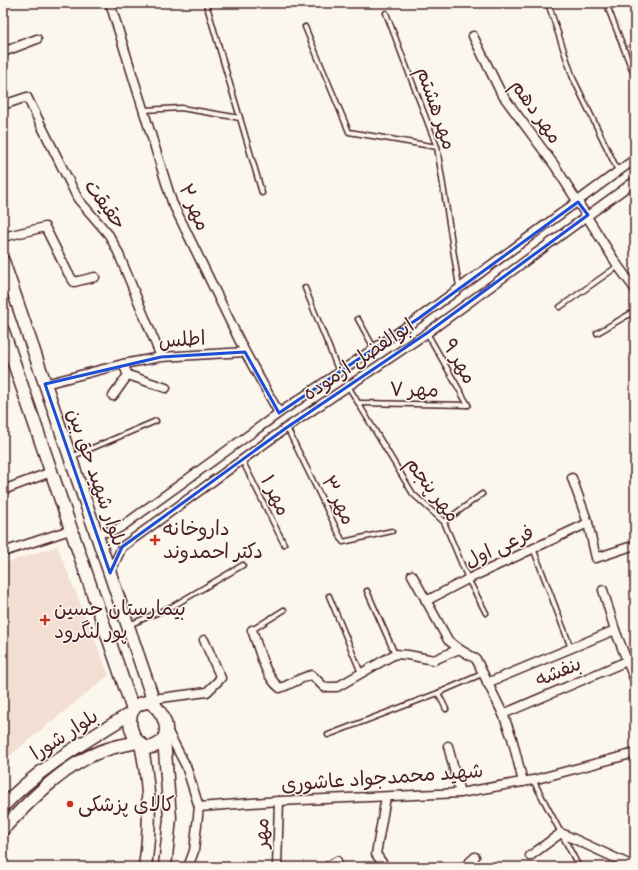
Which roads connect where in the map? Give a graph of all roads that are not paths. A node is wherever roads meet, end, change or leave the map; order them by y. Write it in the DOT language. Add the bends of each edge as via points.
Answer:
graph roads {
  1 [pos="110,3"];
  2 [pos="206,3"];
  3 [pos="548,3"];
  4 [pos="606,3"];
  5 [pos="386,13"];
  6 [pos="305,27"];
  7 [pos="473,36"];
  8 [pos="37,39"];
  9 [pos="3,52"];
  10 [pos="635,77"];
  11 [pos="3,105"];
  12 [pos="143,110"];
  13 [pos="240,118"];
  14 [pos="438,146"];
  15 [pos="635,159"];
  16 [pos="618,171"];
  17 [pos="635,181"];
  18 [pos="262,193"];
  19 [pos="578,202"];
  20 [pos="588,215"];
  21 [pos="3,238"];
  22 [pos="3,261"];
  23 [pos="618,266"];
  24 [pos="95,277"];
  25 [pos="634,287"];
  26 [pos="305,288"];
  27 [pos="459,288"];
  28 [pos="560,307"];
  29 [pos="635,311"];
  30 [pos="358,319"];
  31 [pos="3,331"];
  32 [pos="427,333"];
  33 [pos="597,333"];
  34 [pos="374,348"];
  35 [pos="245,352"];
  36 [pos="161,357"];
  37 [pos="123,364"];
  38 [pos="339,372"];
  39 [pos="128,375"];
  40 [pos="45,384"];
  41 [pos="348,386"];
  42 [pos="166,388"];
  43 [pos="113,396"];
  44 [pos="358,403"];
  45 [pos="468,405"];
  46 [pos="279,413"];
  47 [pos="156,421"];
  48 [pos="286,428"];
  49 [pos="70,458"];
  50 [pos="242,460"];
  51 [pos="51,472"];
  52 [pos="572,478"];
  53 [pos="3,490"];
  54 [pos="482,494"];
  55 [pos="444,522"];
  56 [pos="588,523"];
  57 [pos="70,530"];
  58 [pos="392,531"];
  59 [pos="97,532"];
  60 [pos="284,544"];
  61 [pos="635,545"];
  62 [pos="533,548"];
  63 [pos="3,552"];
  64 [pos="243,565"];
  65 [pos="110,573"];
  66 [pos="412,575"];
  67 [pos="468,579"];
  68 [pos="604,590"];
  69 [pos="367,591"];
  70 [pos="329,596"];
  71 [pos="426,601"];
  72 [pos="284,610"];
  73 [pos="486,613"];
  74 [pos="127,626"];
  75 [pos="252,630"];
  76 [pos="615,630"];
  77 [pos="204,640"];
  78 [pos="459,649"];
  79 [pos="571,649"];
  80 [pos="394,654"];
  81 [pos="627,661"];
  82 [pos="361,674"];
  83 [pos="482,674"];
  84 [pos="635,681"];
  85 [pos="487,683"];
  86 [pos="438,693"];
  87 [pos="154,702"];
  88 [pos="446,709"];
  89 [pos="132,711"];
  90 [pos="503,714"];
  91 [pos="165,732"];
  92 [pos="328,735"];
  93 [pos="139,743"];
  94 [pos="448,746"];
  95 [pos="635,753"];
  96 [pos="533,780"];
  97 [pos="523,782"];
  98 [pos="460,793"];
  99 [pos="386,796"];
  100 [pos="279,801"];
  101 [pos="3,806"];
  102 [pos="199,807"];
  103 [pos="3,829"];
  104 [pos="561,834"];
  105 [pos="530,856"];
  106 [pos="475,857"];
  107 [pos="337,861"];
  108 [pos="145,867"];
  109 [pos="165,867"];
  110 [pos="188,867"];
  111 [pos="277,867"];
  112 [pos="327,867"];
  113 [pos="385,867"];
  114 [pos="464,867"];
  115 [pos="579,867"];
  116 [pos="634,867"];
  1 -- 12 [label="street, مهر ۲"];
  2 -- 13 [label="lane"];
  3 -- 16 [label="lane" via="573,78"];
  4 -- 10 [label="lane"];
  5 -- 14 [label="lane, مهر هشتم"];
  6 -- 14 [label="lane" via="349,132"];
  7 -- 19 [label="street, مهر دهم" via="501,93"];
  8 -- 9 [label="street"];
  11 -- 36 [label="street, حقیقت" via="27,97 78,199 109,235 118,252"];
  12 -- 13 [label="lane" via="181,108"];
  12 -- 35 [label="street, مهر ۲" via="172,202"];
  13 -- 18 [label="lane"];
  14 -- 27 [label="lane, مهر هشتم"];
  15 -- 16 [label="street, ابوالفضل ازموده"];
  16 -- 19 [label="street, ابوالفضل ازموده"];
  17 -- 20 [label="street, ابوالفضل ازموده"];
  19 -- 20 [label="street, مهر دهم"];
  19 -- 27 [label="street, ابوالفضل ازموده"];
  20 -- 23 [label="street, مهر دهم"];
  20 -- 32 [label="street, ابوالفضل ازموده"];
  21 -- 24 [label="street" via="46,227 74,282"];
  22 -- 40 [label="main road, بلوار شهید حق بین"];
  23 -- 25 [label="street, مهر دهم"];
  23 -- 28 [label="lane"];
  26 -- 38 [label="lane"];
  27 -- 34 [label="street, ابوالفضل ازموده"];
  29 -- 33 [label="lane"];
  30 -- 34 [label="lane"];
  31 -- 51 [label="main road, بلوار شهید حق بین"];
  32 -- 41 [label="street, ابوالفضل ازموده"];
  32 -- 45 [label="lane, مهر ۹"];
  34 -- 38 [label="street, ابوالفضل ازموده"];
  35 -- 36 [label="street, اطلس"];
  35 -- 46 [label="street, مهر ۲"];
  36 -- 37 [label="street, اطلس"];
  37 -- 39 [label="street"];
  37 -- 40 [label="street, اطلس"];
  38 -- 46 [label="street, ابوالفضل ازموده"];
  39 -- 42 [label="street"];
  39 -- 43 [label="street"];
  40 -- 49 [label="main road, بلوار شهید حق بین"];
  41 -- 44 [label="lane, مهر پنجم"];
  41 -- 48 [label="street, ابوالفضل ازموده"];
  44 -- 45 [label="lane, مهر ۷"];
  44 -- 55 [label="lane, مهر پنجم" via="413,494"];
  46 -- 59 [label="street, ابوالفضل ازموده" via="124,525 114,531"];
  47 -- 49 [label="lane"];
  48 -- 50 [label="street, ابوالفضل ازموده"];
  48 -- 58 [label="lane, مهر ۳" via="343,542"];
  49 -- 59 [label="main road, بلوار شهید حق بین"];
  50 -- 60 [label="lane, مهر ۱"];
  50 -- 65 [label="street, ابوالفضل ازموده" via="122,547"];
  51 -- 53 [label="street"];
  51 -- 57 [label="main road, بلوار شهید حق بین"];
  52 -- 56 [label="street"];
  54 -- 55 [label="lane"];
  55 -- 67 [label="lane, مهر پنجم"];
  56 -- 61 [label="street" via="596,558"];
  56 -- 62 [label="street, فرعی اول"];
  57 -- 63 [label="street"];
  57 -- 89 [label="main road, بلوار شهید حق بین"];
  59 -- 65 [label="main road, بلوار شهید حق بین"];
  62 -- 67 [label="street, فرعی اول"];
  62 -- 79 [label="lane"];
  64 -- 74 [label="lane" via="173,606"];
  65 -- 74 [label="main road, بلوار شهید حق بین"];
  66 -- 71 [label="street"];
  67 -- 71 [label="street, فرعی اول"];
  67 -- 73 [label="lane, مهر پنجم"];
  68 -- 76 [label="street"];
  69 -- 80 [label="lane"];
  70 -- 82 [label="lane"];
  71 -- 78 [label="street" via="448,640"];
  72 -- 75 [label="lane"];
  74 -- 87 [label="main road, بلوار شهید حق بین"];
  75 -- 82 [label="street" via="274,684 280,688 312,675 324,687 337,687"];
  76 -- 79 [label="street"];
  76 -- 81 [label="street"];
  77 -- 87 [label="street" via="221,678 207,692"];
  78 -- 80 [label="street" via="434,660 408,654"];
  78 -- 83 [label="street" via="476,659"];
  79 -- 85 [label="street"];
  80 -- 82 [label="street"];
  81 -- 84 [label="street"];
  81 -- 90 [label="street, بنفشه"];
  83 -- 85 [label="street"];
  83 -- 86 [label="lane"];
  85 -- 90 [label="street"];
  86 -- 88 [label="lane"];
  86 -- 92 [label="lane"];
  87 -- 89 [label="main road" via="142,703"];
  87 -- 91 [label="main road" via="165,720"];
  89 -- 93 [label="main road" via="131,729"];
  89 -- 101 [label="main road, بلوار شورا" via="62,755 38,773"];
  90 -- 97 [label="street"];
  91 -- 93 [label="main road" via="160,744 154,747"];
  91 -- 102 [label="street" via="186,766"];
  91 -- 109 [label="main road" via="170,818"];
  93 -- 103 [label="main road, بلوار شورا" via="110,748 70,768 48,785"];
  93 -- 108 [label="main road" via="147,774 150,817"];
  94 -- 98 [label="street"];
  95 -- 96 [label="street, شهید محمدجواد عاشوری"];
  96 -- 97 [label="street, شهید محمدجواد عاشوری"];
  96 -- 104 [label="lane"];
  97 -- 98 [label="street, شهید محمدجواد عاشوری"];
  98 -- 99 [label="street, شهید محمدجواد عاشوری"];
  99 -- 100 [label="street, شهید محمدجواد عاشوری"];
  99 -- 113 [label="street" via="376,854"];
  100 -- 102 [label="street, شهید محمدجواد عاشوری"];
  100 -- 111 [label="street, مهر"];
  102 -- 110 [label="street" via="194,851"];
  104 -- 105 [label="street"];
  104 -- 115 [label="lane"];
  104 -- 116 [label="street"];
  106 -- 114 [label="street"];
  107 -- 112 [label="street"];
}
